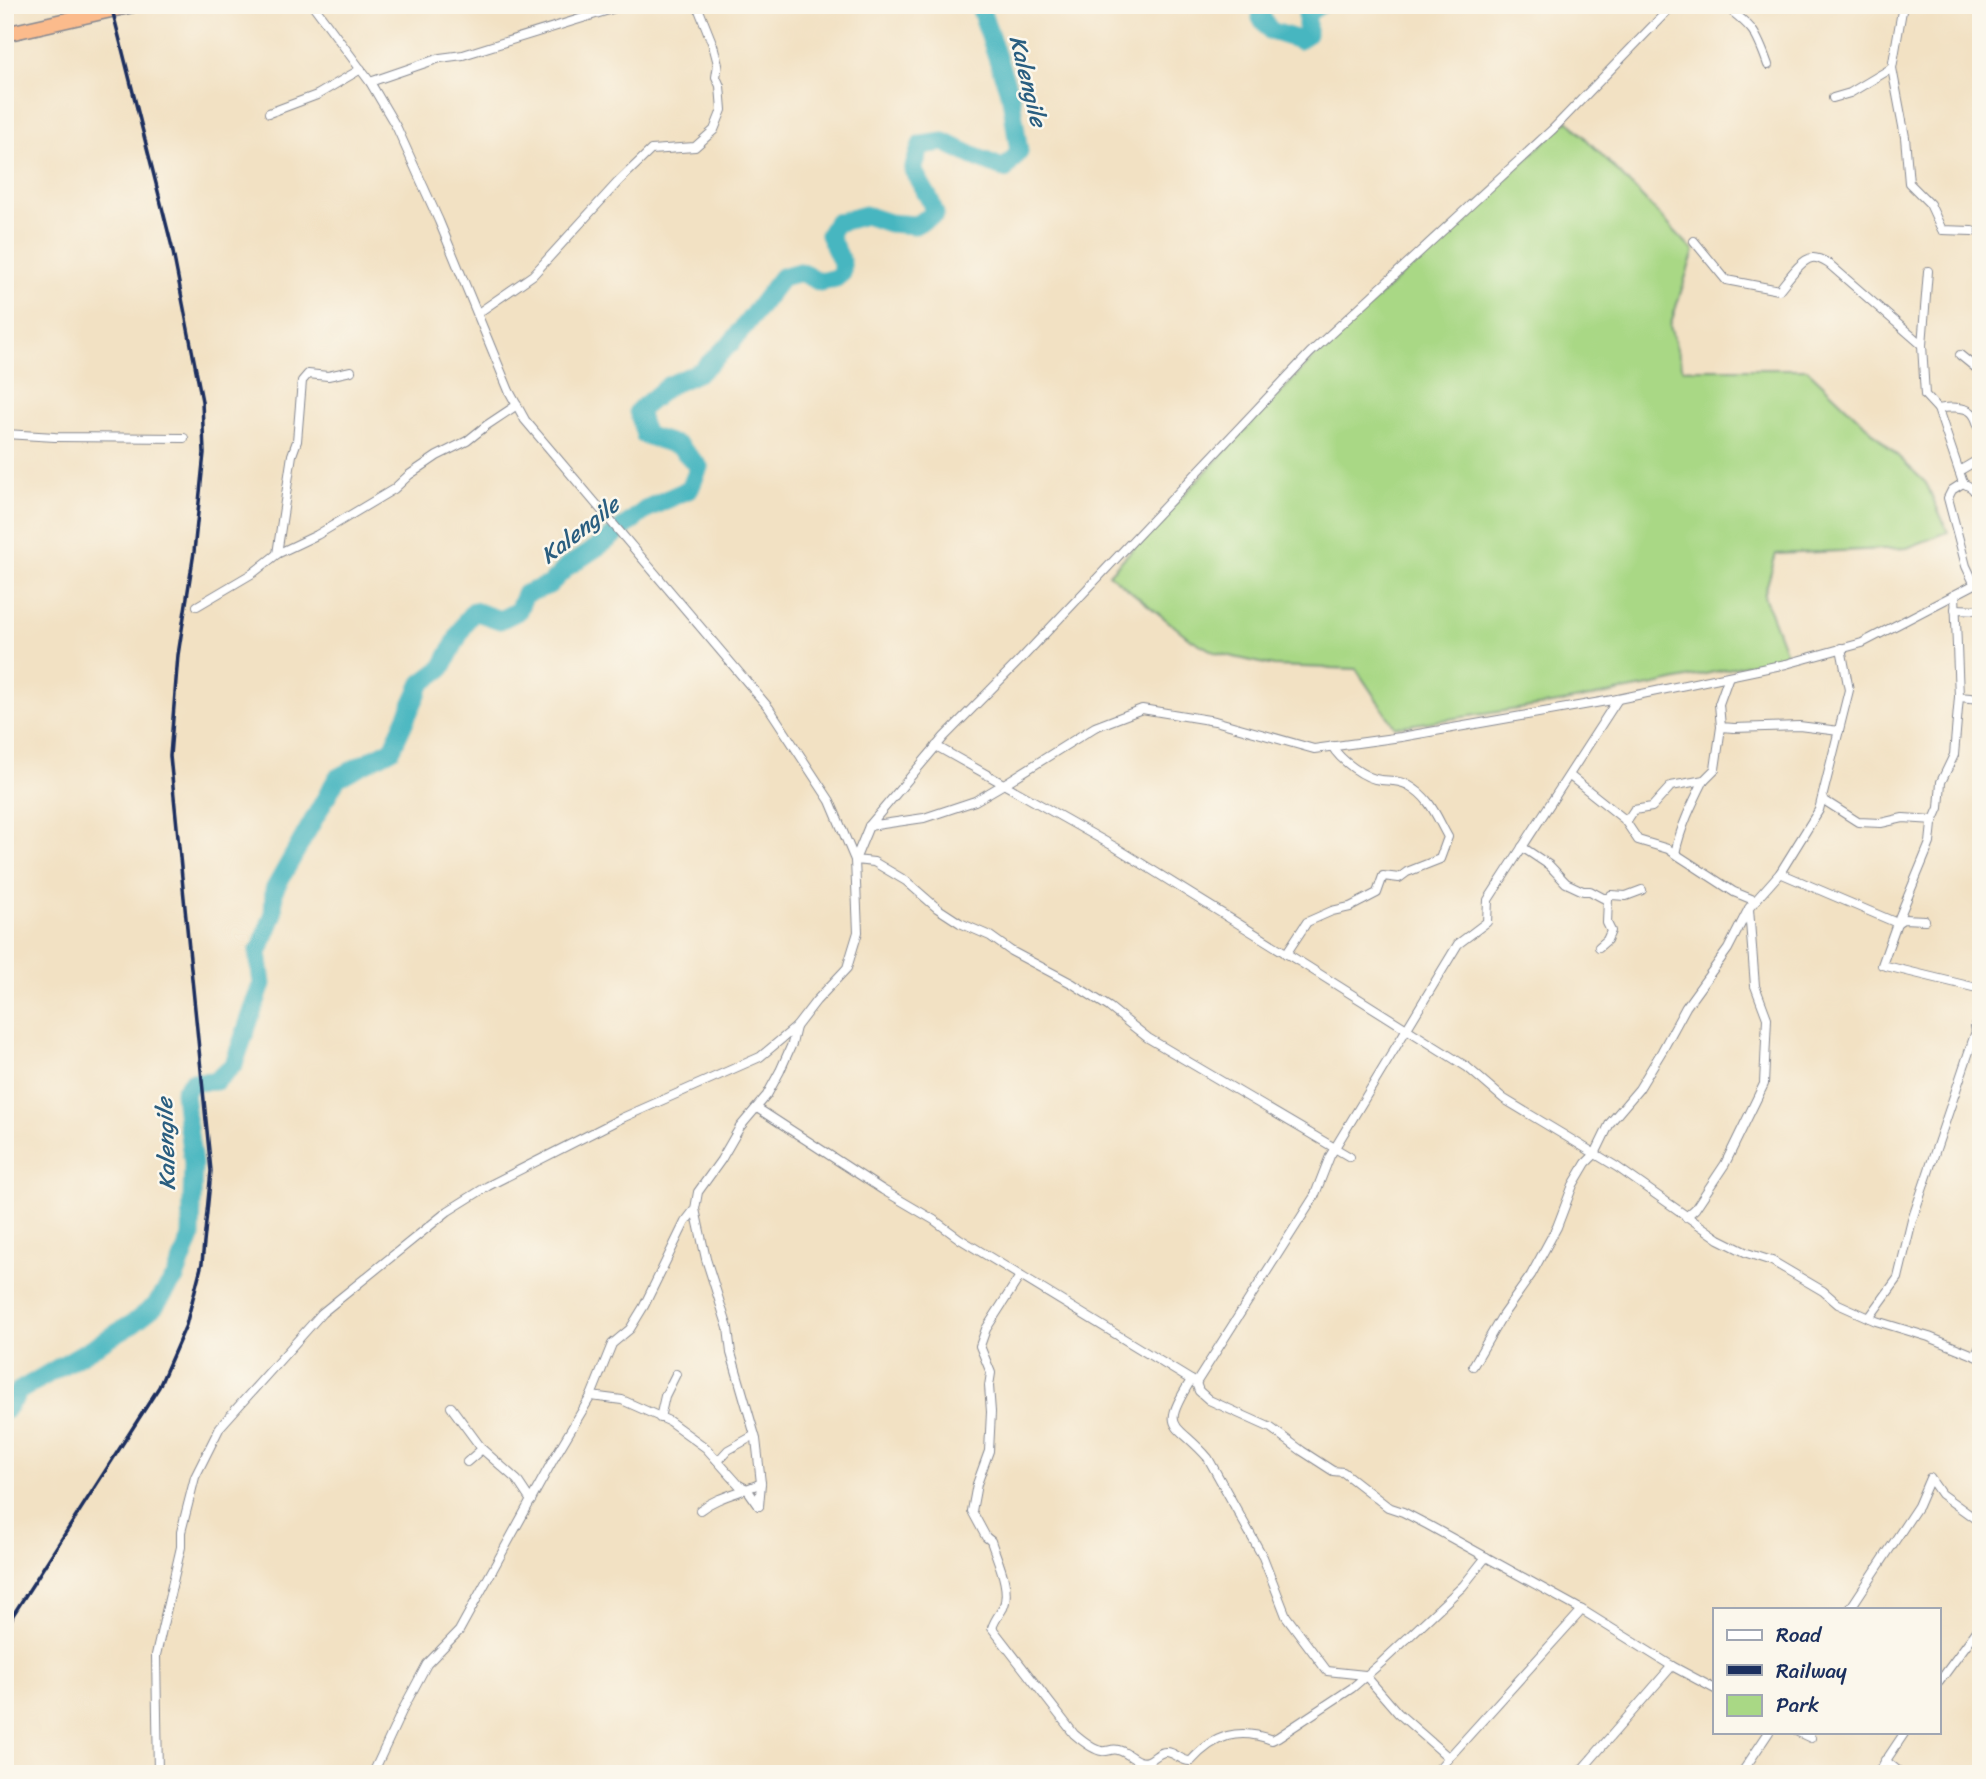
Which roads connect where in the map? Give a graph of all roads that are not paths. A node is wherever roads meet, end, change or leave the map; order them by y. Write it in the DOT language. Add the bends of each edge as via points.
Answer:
graph roads {
  1 [pos="133,5"];
  2 [pos="313,5"];
  3 [pos="625,5"];
  4 [pos="697,5"];
  5 [pos="1673,5"];
  6 [pos="1724,5"];
  7 [pos="1903,5"];
  8 [pos="5,34"];
  9 [pos="1768,65"];
  10 [pos="1892,68"];
  11 [pos="361,69"];
  12 [pos="370,82"];
  13 [pos="1833,98"];
  14 [pos="269,113"];
  15 [pos="1972,231"];
  16 [pos="1693,241"];
  17 [pos="1928,271"];
  18 [pos="478,313"];
  19 [pos="1922,345"];
  20 [pos="1960,355"];
  21 [pos="1981,369"];
  22 [pos="351,371"];
  23 [pos="517,405"];
  24 [pos="1938,409"];
  25 [pos="5,434"];
  26 [pos="1981,435"];
  27 [pos="184,438"];
  28 [pos="1981,458"];
  29 [pos="1959,471"];
  30 [pos="1963,483"];
  31 [pos="1981,500"];
  32 [pos="277,554"];
  33 [pos="1977,582"];
  34 [pos="1955,594"];
  35 [pos="197,606"];
  36 [pos="1955,609"];
  37 [pos="1981,610"];
  38 [pos="1841,648"];
  39 [pos="1729,676"];
  40 [pos="1959,697"];
  41 [pos="1618,699"];
  42 [pos="1981,699"];
  43 [pos="1721,726"];
  44 [pos="1839,731"];
  45 [pos="936,746"];
  46 [pos="1332,746"];
  47 [pos="1570,776"];
  48 [pos="1704,780"];
  49 [pos="1004,784"];
  50 [pos="1822,799"];
  51 [pos="1934,820"];
  52 [pos="1626,822"];
  53 [pos="869,826"];
  54 [pos="1522,847"];
  55 [pos="1675,854"];
  56 [pos="855,860"];
  57 [pos="1780,873"];
  58 [pos="1642,890"];
  59 [pos="1608,898"];
  60 [pos="1756,901"];
  61 [pos="1749,908"];
  62 [pos="1925,920"];
  63 [pos="1897,923"];
  64 [pos="1599,947"];
  65 [pos="1286,954"];
  66 [pos="1981,989"];
  67 [pos="1981,1004"];
  68 [pos="796,1027"];
  69 [pos="1406,1029"];
  70 [pos="757,1108"];
  71 [pos="1335,1148"];
  72 [pos="1595,1154"];
  73 [pos="1350,1157"];
  74 [pos="695,1209"];
  75 [pos="1686,1217"];
  76 [pos="1020,1276"];
  77 [pos="1869,1318"];
  78 [pos="1981,1345"];
  79 [pos="1978,1357"];
  80 [pos="1473,1366"];
  81 [pos="676,1374"];
  82 [pos="1193,1382"];
  83 [pos="591,1396"];
  84 [pos="451,1406"];
  85 [pos="660,1418"];
  86 [pos="755,1435"];
  87 [pos="706,1448"];
  88 [pos="482,1449"];
  89 [pos="467,1462"];
  90 [pos="761,1483"];
  91 [pos="747,1489"];
  92 [pos="531,1502"];
  93 [pos="700,1510"];
  94 [pos="1981,1523"];
  95 [pos="1486,1557"];
  96 [pos="1851,1608"];
  97 [pos="1581,1610"];
  98 [pos="1981,1625"];
  99 [pos="1672,1667"];
  100 [pos="1365,1675"];
  101 [pos="1940,1681"];
  102 [pos="1713,1688"];
  103 [pos="1768,1734"];
  104 [pos="1802,1734"];
  105 [pos="1904,1734"];
  106 [pos="1811,1738"];
  107 [pos="1448,1757"];
  108 [pos="1885,1760"];
  109 [pos="158,1774"];
  110 [pos="370,1774"];
  111 [pos="1434,1774"];
  112 [pos="1578,1774"];
  113 [pos="1741,1774"];
  114 [pos="1877,1774"];
  115 [pos="1902,1774"];
  1 -- 8 [label="highway"];
  2 -- 11 [label="street"];
  3 -- 12 [label="street"];
  4 -- 18 [label="street" via="718,64 722,110 714,130 695,146 651,150 534,275"];
  5 -- 45 [label="street" via="1553,129 1310,354"];
  6 -- 9 [label="street" via="1757,35"];
  7 -- 10 [label="street"];
  10 -- 13 [label="street"];
  10 -- 15 [label="street" via="1909,183 1930,204 1942,230"];
  11 -- 12 [label="street"];
  11 -- 14 [label="street" via="317,95"];
  12 -- 18 [label="street" via="397,128"];
  16 -- 19 [label="street" via="1726,280 1779,290 1804,261 1819,259"];
  17 -- 19 [label="street"];
  18 -- 23 [label="street"];
  19 -- 24 [label="street" via="1925,395"];
  20 -- 21 [label="street"];
  22 -- 32 [label="street" via="308,374 302,381"];
  23 -- 32 [label="street" via="394,489"];
  23 -- 56 [label="street" via="533,430 769,708 830,801"];
  24 -- 26 [label="street" via="1969,410"];
  24 -- 29 [label="street"];
  25 -- 27 [label="street"];
  28 -- 29 [label="street"];
  29 -- 30 [label="street"];
  30 -- 31 [label="street"];
  30 -- 33 [label="street" via="1948,498 1966,566"];
  32 -- 35 [label="street"];
  33 -- 34 [label="street"];
  34 -- 36 [label="street"];
  34 -- 38 [label="street" via="1862,643"];
  36 -- 37 [label="street"];
  36 -- 40 [label="street"];
  38 -- 39 [label="street"];
  38 -- 44 [label="street" via="1849,690"];
  39 -- 41 [label="street"];
  39 -- 43 [label="street" via="1718,704"];
  40 -- 42 [label="street"];
  40 -- 51 [label="street" via="1954,755 1941,782"];
  41 -- 46 [label="street"];
  41 -- 47 [label="street"];
  43 -- 44 [label="street"];
  43 -- 48 [label="street" via="1715,769"];
  44 -- 50 [label="street"];
  45 -- 49 [label="street"];
  45 -- 53 [label="street"];
  46 -- 49 [label="street" via="1314,749 1214,721 1142,709 1094,726"];
  46 -- 65 [label="street" via="1360,773 1396,780 1420,794 1433,806 1448,837 1440,859 1399,878 1383,876 1377,893 1307,922"];
  47 -- 52 [label="street"];
  47 -- 54 [label="street"];
  48 -- 52 [label="street" via="1671,786 1653,807 1634,810"];
  48 -- 55 [label="street"];
  49 -- 53 [label="street" via="975,801 924,818"];
  49 -- 65 [label="street"];
  50 -- 51 [label="street" via="1858,822"];
  50 -- 57 [label="street"];
  51 -- 63 [label="street" via="1930,843"];
  52 -- 55 [label="street" via="1638,840"];
  53 -- 56 [label="street"];
  54 -- 59 [label="street" via="1566,883"];
  54 -- 69 [label="street" via="1488,900 1487,922 1458,944"];
  55 -- 60 [label="street"];
  56 -- 68 [label="street" via="858,932 846,968"];
  56 -- 71 [label="street" via="874,862 906,881 960,923 1073,984 1148,1038"];
  57 -- 60 [label="street"];
  57 -- 63 [label="street"];
  58 -- 59 [label="street"];
  59 -- 64 [label="street" via="1611,931"];
  60 -- 61 [label="street"];
  61 -- 72 [label="street" via="1728,949 1686,1007 1639,1089 1610,1123"];
  61 -- 75 [label="street" via="1755,986 1767,1018 1764,1084 1725,1164"];
  62 -- 63 [label="street"];
  63 -- 66 [label="street" via="1882,965"];
  65 -- 69 [label="street"];
  67 -- 77 [label="street" via="1898,1278"];
  68 -- 70 [label="street" via="780,1071"];
  68 -- 109 [label="street" via="760,1057 622,1118 448,1211 322,1313 220,1427 195,1477 156,1655"];
  69 -- 71 [label="street"];
  69 -- 72 [label="street"];
  70 -- 74 [label="street" via="698,1192"];
  70 -- 76 [label="street"];
  71 -- 73 [label="street"];
  71 -- 82 [label="street" via="1314,1197"];
  72 -- 75 [label="street"];
  72 -- 80 [label="street" via="1573,1185 1531,1275"];
  74 -- 83 [label="street" via="630,1329 612,1344"];
  74 -- 86 [label="street"];
  75 -- 77 [label="street"];
  76 -- 82 [label="street"];
  76 -- 100 [label="street" via="981,1340 991,1373 989,1451 976,1484 972,1511 991,1541 1006,1588 1004,1606 992,1628 1074,1734 1101,1751 1115,1749 1140,1762 1166,1752 1191,1761 1216,1739 1238,1734 1272,1740"];
  77 -- 79 [label="street"];
  78 -- 79 [label="street"];
  81 -- 85 [label="street"];
  82 -- 95 [label="street" via="1209,1400 1271,1428 1333,1471 1343,1472 1388,1507"];
  82 -- 100 [label="street" via="1175,1406 1174,1424 1208,1458 1263,1556 1286,1616 1327,1671"];
  83 -- 85 [label="street" via="622,1400"];
  83 -- 92 [label="street"];
  84 -- 88 [label="street"];
  85 -- 87 [label="street"];
  86 -- 87 [label="street" via="718,1461"];
  86 -- 90 [label="street"];
  87 -- 91 [label="street"];
  88 -- 89 [label="street"];
  88 -- 92 [label="street" via="517,1480"];
  90 -- 91 [label="street"];
  90 -- 91 [label="street" via="759,1506"];
  91 -- 93 [label="street"];
  92 -- 110 [label="street" via="459,1632 427,1664"];
  94 -- 96 [label="street" via="1948,1500 1930,1478 1918,1506"];
  95 -- 97 [label="street"];
  95 -- 100 [label="street" via="1463,1586"];
  97 -- 99 [label="street"];
  97 -- 107 [label="street"];
  98 -- 101 [label="street"];
  99 -- 102 [label="street"];
  99 -- 112 [label="street"];
  100 -- 107 [label="street" via="1398,1713"];
  103 -- 113 [label="street"];
  104 -- 106 [label="street"];
  105 -- 108 [label="street"];
  107 -- 111 [label="street"];
  108 -- 114 [label="street"];
  108 -- 115 [label="street"];
}
